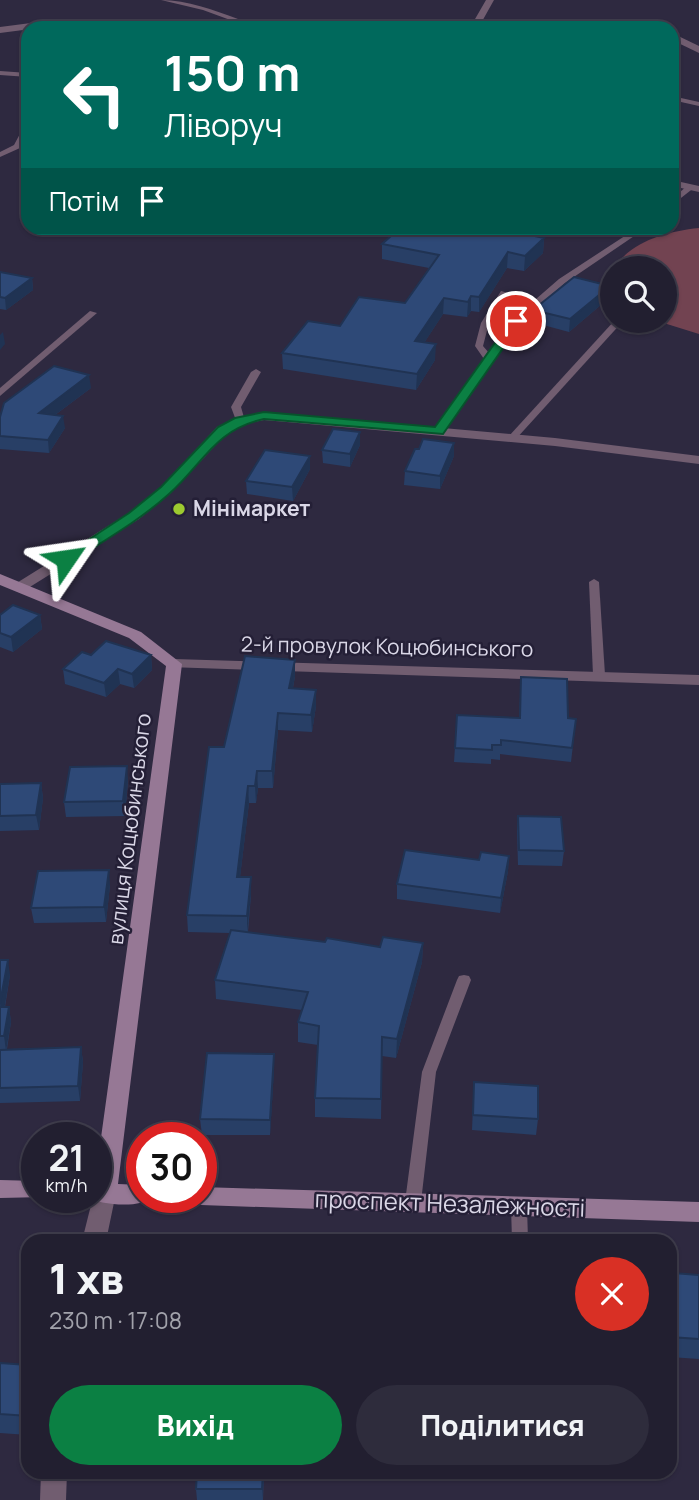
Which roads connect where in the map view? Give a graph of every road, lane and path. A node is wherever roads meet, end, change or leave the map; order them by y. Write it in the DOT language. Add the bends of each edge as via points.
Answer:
graph roads {
  1 [pos="164,0"];
  2 [pos="490,0"];
  3 [pos="236,21"];
  4 [pos="478,21"];
  5 [pos="21,26"];
  6 [pos="0,30"];
  7 [pos="679,40"];
  8 [pos="699,50"];
  9 [pos="0,73"];
  10 [pos="21,74"];
  11 [pos="679,99"];
  12 [pos="699,103"];
  13 [pos="21,138"];
  14 [pos="16,146"];
  15 [pos="21,146"];
  16 [pos="0,155"];
  17 [pos="695,188"];
  18 [pos="679,198"];
  19 [pos="631,235"];
  20 [pos="504,293"];
  21 [pos="93,313"];
  22 [pos="608,333"];
  23 [pos="488,358"];
  24 [pos="256,372"];
  25 [pos="0,393"];
  26 [pos="240,421"];
  27 [pos="438,431"];
  28 [pos="512,438"];
  29 [pos="699,460"];
  30 [pos="0,579"];
  31 [pos="594,582"];
  32 [pos="20,587"];
  33 [pos="174,664"];
  34 [pos="599,675"];
  35 [pos="699,680"];
  36 [pos="464,980"];
  37 [pos="111,1122"];
  38 [pos="0,1189"];
  39 [pos="21,1190"];
  40 [pos="217,1196"];
  41 [pos="413,1202"];
  42 [pos="519,1206"];
  43 [pos="699,1212"];
  44 [pos="98,1213"];
  45 [pos="95,1234"];
  46 [pos="520,1234"];
  47 [pos="54,1479"];
  48 [pos="53,1500"];
  1 -- 3 [label="lane"];
  2 -- 4 [label="street"];
  5 -- 6 [label="street"];
  7 -- 8 [label="street"];
  9 -- 10 [label="lane"];
  11 -- 12 [label="lane"];
  13 -- 14 [label="lane"];
  14 -- 15 [label="lane"];
  14 -- 16 [label="lane"];
  17 -- 18 [label="lane"];
  19 -- 23 [label="lane" via="562,281 516,321"];
  20 -- 23 [label="lane" via="485,323 479,346"];
  21 -- 25 [label="lane"];
  22 -- 28 [label="lane"];
  23 -- 27 [label="lane"];
  24 -- 26 [label="lane" via="236,407"];
  26 -- 27 [label="street" via="264,416"];
  26 -- 32 [label="street" via="222,430 166,490 134,516"];
  27 -- 28 [label="street"];
  28 -- 29 [label="street"];
  30 -- 32 [label="street"];
  31 -- 34 [label="lane"];
  32 -- 33 [label="street" via="135,635"];
  33 -- 34 [label="street, 2-й провулок Коцюбинського"];
  33 -- 37 [label="street, вулиця Коцюбинського"];
  34 -- 35 [label="street, 2-й провулок Коцюбинського"];
  36 -- 41 [label="lane" via="429,1072"];
  38 -- 39 [label="street"];
  40 -- 41 [label="street, проспект Незалежності"];
  41 -- 42 [label="street, проспект Незалежності"];
  42 -- 43 [label="street, проспект Незалежності"];
  42 -- 46 [label="lane"];
  44 -- 45 [label="street"];
  47 -- 48 [label="street"];
}
